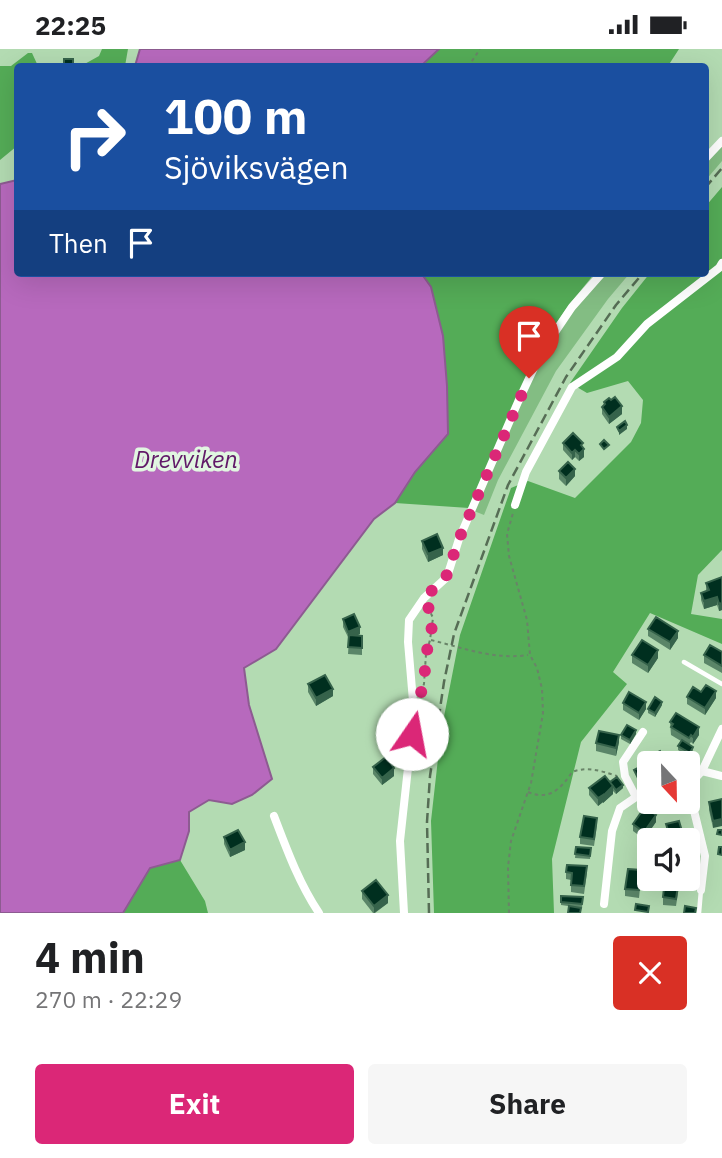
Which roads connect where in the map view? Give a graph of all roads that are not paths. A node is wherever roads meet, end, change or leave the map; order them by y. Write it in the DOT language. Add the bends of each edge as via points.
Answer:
graph roads {
  1 [pos="722,141"];
  2 [pos="709,155"];
  3 [pos="722,263"];
  4 [pos="709,276"];
  5 [pos="598,277"];
  6 [pos="707,277"];
  7 [pos="515,505"];
  8 [pos="684,662"];
  9 [pos="722,684"];
  10 [pos="722,729"];
  11 [pos="643,732"];
  12 [pos="702,771"];
  13 [pos="722,776"];
  14 [pos="636,797"];
  15 [pos="695,814"];
  16 [pos="274,816"];
  17 [pos="701,890"];
  18 [pos="603,909"];
  19 [pos="318,913"];
  20 [pos="404,913"];
  21 [pos="699,913"];
  1 -- 2 [label="street"];
  3 -- 4 [label="street"];
  5 -- 20 [label="street" via="541,353 446,577 409,620 414,713 400,841"];
  6 -- 7 [label="street" via="647,324 617,357 572,387 526,472"];
  8 -- 9 [label="lane"];
  10 -- 12 [label="street"];
  11 -- 14 [label="street" via="624,762 625,776"];
  12 -- 13 [label="street"];
  14 -- 18 [label="street" via="620,809 612,831"];
  15 -- 17 [label="street" via="705,856"];
  16 -- 19 [label="street"];
  17 -- 21 [label="lane"];
}
